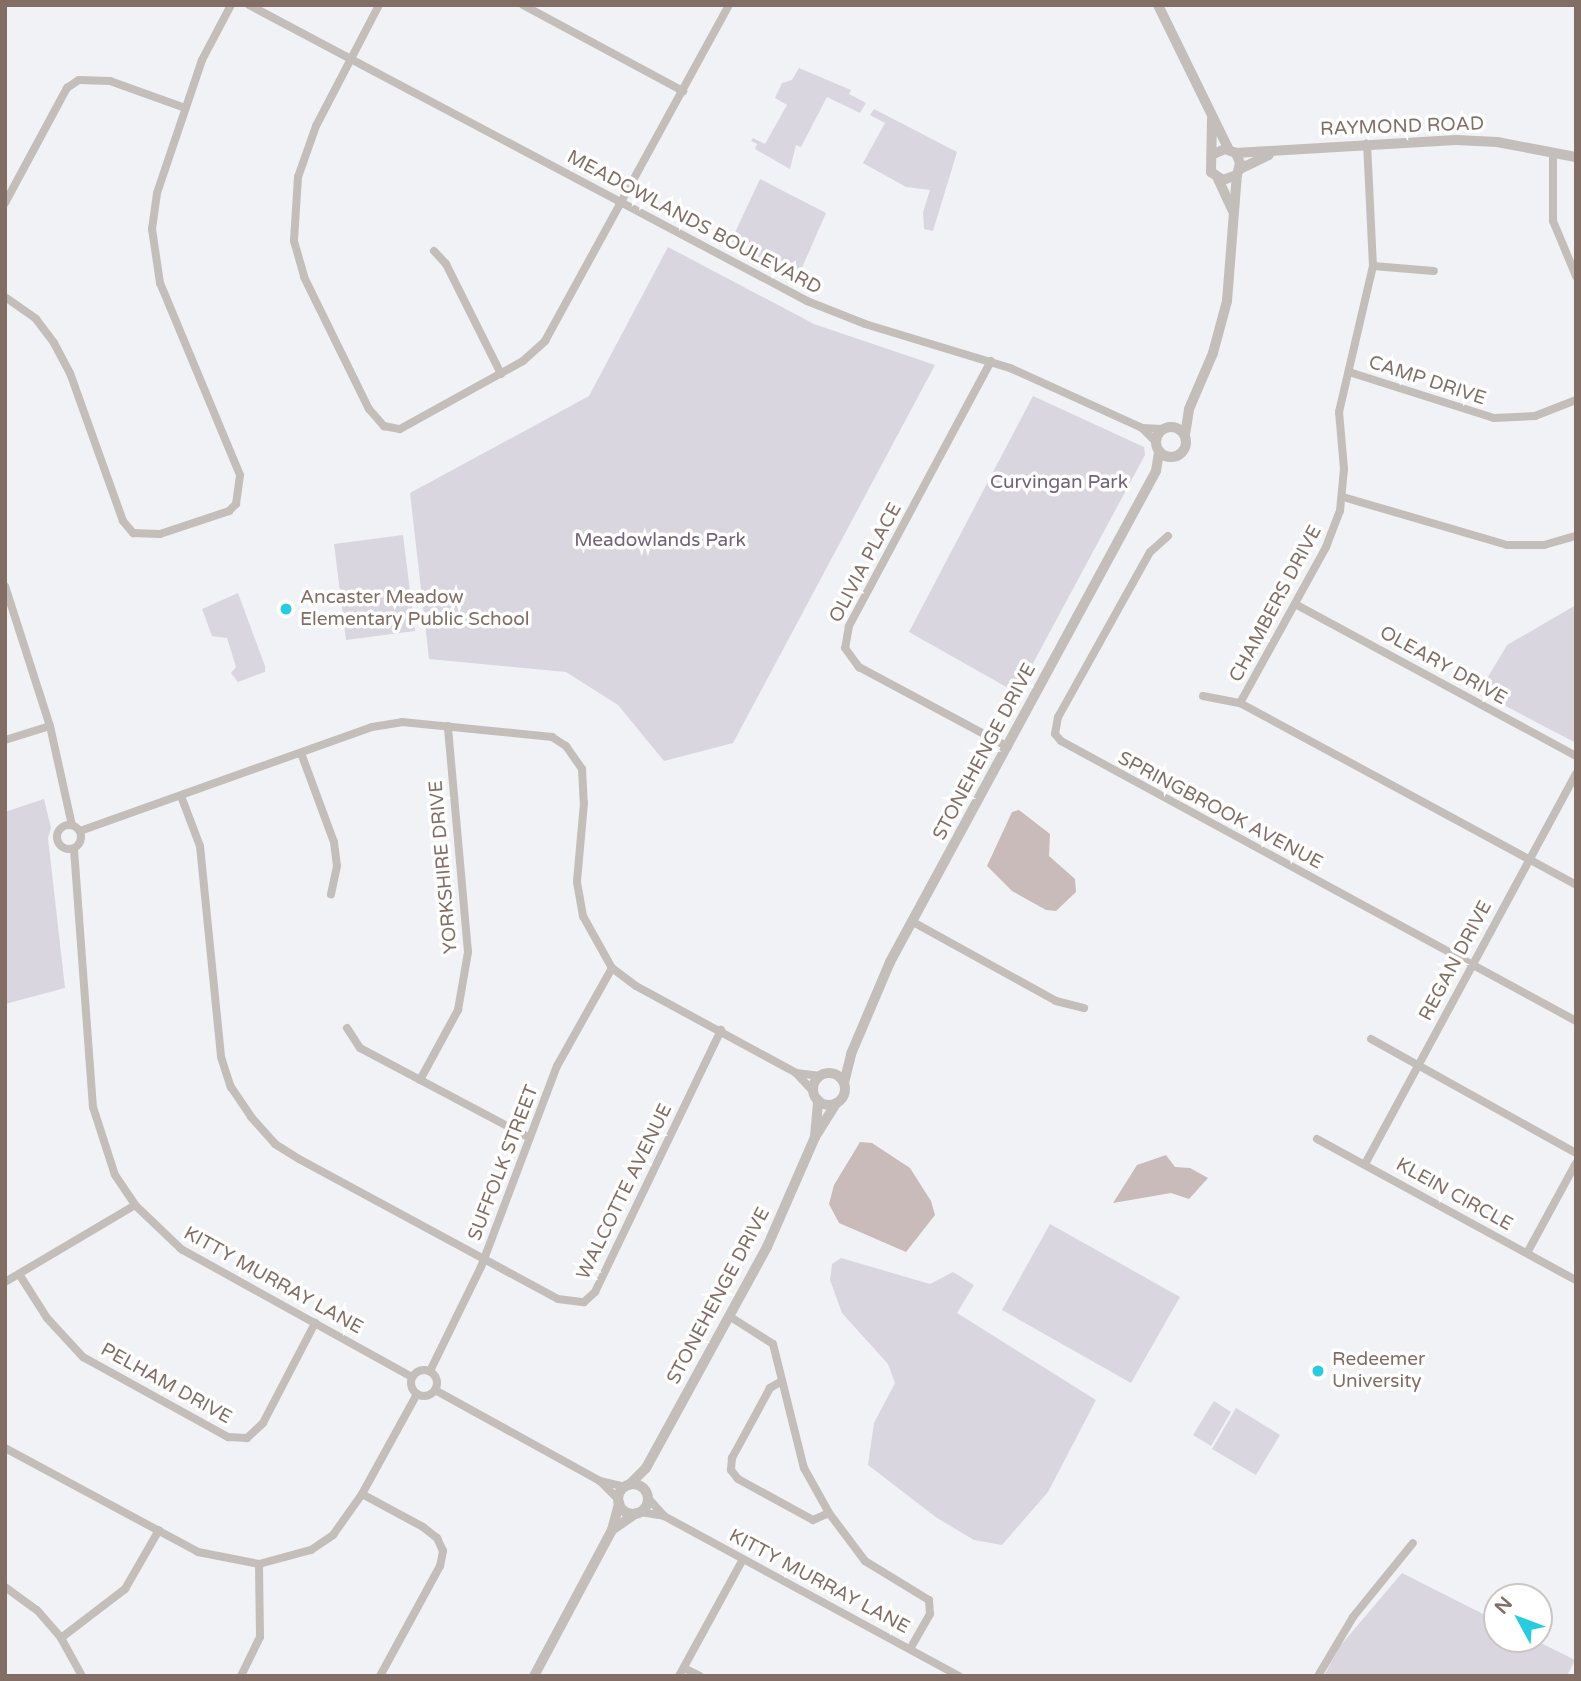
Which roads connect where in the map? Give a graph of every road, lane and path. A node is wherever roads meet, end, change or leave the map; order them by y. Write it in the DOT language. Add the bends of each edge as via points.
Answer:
graph roads {
  1 [pos="231,5"];
  2 [pos="248,5"];
  3 [pos="379,5"];
  4 [pos="523,5"];
  5 [pos="729,5"];
  6 [pos="1158,5"];
  7 [pos="350,58"];
  8 [pos="683,91"];
  9 [pos="185,108"];
  10 [pos="1212,115"];
  11 [pos="1367,143"];
  12 [pos="1233,151"];
  13 [pos="1553,154"];
  14 [pos="1213,155"];
  15 [pos="1269,155"];
  16 [pos="1576,157"];
  17 [pos="1238,172"];
  18 [pos="1218,178"];
  19 [pos="5,202"];
  20 [pos="622,203"];
  21 [pos="1233,211"];
  22 [pos="434,251"];
  23 [pos="1373,266"];
  24 [pos="1434,271"];
  25 [pos="1576,275"];
  26 [pos="5,297"];
  27 [pos="991,361"];
  28 [pos="1349,372"];
  29 [pos="501,374"];
  30 [pos="1576,400"];
  31 [pos="1189,409"];
  32 [pos="1142,428"];
  33 [pos="1167,428"];
  34 [pos="1185,435"];
  35 [pos="1157,447"];
  36 [pos="1173,457"];
  37 [pos="1156,471"];
  38 [pos="1343,497"];
  39 [pos="1168,536"];
  40 [pos="1576,536"];
  41 [pos="5,586"];
  42 [pos="1295,604"];
  43 [pos="1203,696"];
  44 [pos="1240,703"];
  45 [pos="50,726"];
  46 [pos="448,726"];
  47 [pos="5,740"];
  48 [pos="1008,747"];
  49 [pos="302,753"];
  50 [pos="1576,756"];
  51 [pos="1576,773"];
  52 [pos="181,796"];
  53 [pos="74,830"];
  54 [pos="69,849"];
  55 [pos="1528,859"];
  56 [pos="1576,885"];
  57 [pos="331,894"];
  58 [pos="913,922"];
  59 [pos="1472,965"];
  60 [pos="612,968"];
  61 [pos="1084,1008"];
  62 [pos="1576,1021"];
  63 [pos="347,1028"];
  64 [pos="721,1030"];
  65 [pos="1371,1039"];
  66 [pos="851,1054"];
  67 [pos="1418,1064"];
  68 [pos="796,1073"];
  69 [pos="825,1075"];
  70 [pos="420,1080"];
  71 [pos="844,1083"];
  72 [pos="816,1096"];
  73 [pos="836,1103"];
  74 [pos="815,1137"];
  75 [pos="530,1138"];
  76 [pos="1317,1139"];
  77 [pos="1576,1153"];
  78 [pos="1576,1163"];
  79 [pos="1365,1164"];
  80 [pos="135,1205"];
  81 [pos="1527,1253"];
  82 [pos="485,1258"];
  83 [pos="19,1274"];
  84 [pos="1576,1280"];
  85 [pos="5,1282"];
  86 [pos="729,1316"];
  87 [pos="315,1324"];
  88 [pos="430,1371"];
  89 [pos="412,1377"];
  90 [pos="782,1381"];
  91 [pos="435,1390"];
  92 [pos="417,1394"];
  93 [pos="5,1448"];
  94 [pos="646,1468"];
  95 [pos="600,1481"];
  96 [pos="627,1486"];
  97 [pos="362,1494"];
  98 [pos="647,1495"];
  99 [pos="619,1502"];
  100 [pos="638,1513"];
  101 [pos="830,1513"];
  102 [pos="664,1516"];
  103 [pos="159,1530"];
  104 [pos="612,1530"];
  105 [pos="1413,1543"];
  106 [pos="743,1559"];
  107 [pos="259,1564"];
  108 [pos="5,1587"];
  109 [pos="61,1638"];
  110 [pos="910,1649"];
  111 [pos="681,1672"];
  112 [pos="946,1673"];
  113 [pos="82,1676"];
  114 [pos="241,1676"];
  115 [pos="380,1676"];
  116 [pos="534,1676"];
  117 [pos="699,1676"];
  118 [pos="959,1676"];
  119 [pos="1318,1676"];
  1 -- 9 [label="street" via="202,60"];
  2 -- 7 [label="street, MEADOWLANDS BOULEVARD"];
  3 -- 7 [label="street"];
  4 -- 8 [label="street"];
  5 -- 8 [label="street"];
  6 -- 10 [label="street"];
  7 -- 20 [label="street, MEADOWLANDS BOULEVARD"];
  7 -- 29 [label="street" via="316,126 298,177 294,241 304,277 369,409 384,426 400,429"];
  8 -- 20 [label="street"];
  9 -- 19 [label="street" via="110,80 79,80 67,88"];
  9 -- 26 [label="street" via="157,193 153,259 240,475 236,504 229,511 160,534 133,533 123,521 70,373 54,343 36,319"];
  10 -- 12 [label="street"];
  10 -- 14 [label="street"];
  11 -- 13 [label="street, RAYMOND ROAD" via="1478,140"];
  11 -- 15 [label="street, RAYMOND ROAD"];
  11 -- 23 [label="street, CHAMBERS DRIVE"];
  12 -- 14 [label="street"];
  12 -- 15 [label="street, RAYMOND ROAD"];
  12 -- 17 [label="street"];
  13 -- 16 [label="street, RAYMOND ROAD"];
  13 -- 25 [label="street" via="1553,221 1558,243"];
  14 -- 18 [label="street" via="1210,167"];
  15 -- 17 [label="street, RAYMOND ROAD"];
  17 -- 18 [label="street, RAYMOND ROAD"];
  17 -- 21 [label="street"];
  18 -- 21 [label="street"];
  20 -- 27 [label="street, MEADOWLANDS BOULEVARD" via="832,312"];
  20 -- 29 [label="street" via="545,341"];
  21 -- 31 [label="street" via="1223,319"];
  22 -- 29 [label="street" via="446,264"];
  23 -- 24 [label="street"];
  23 -- 28 [label="street, CHAMBERS DRIVE"];
  27 -- 32 [label="street, MEADOWLANDS BOULEVARD"];
  27 -- 48 [label="street, OLIVIA PLACE" via="849,626 845,648 859,667"];
  28 -- 30 [label="street, CAMP DRIVE" via="1494,418 1535,416"];
  28 -- 38 [label="street, CHAMBERS DRIVE" via="1339,412"];
  31 -- 33 [label="street"];
  31 -- 34 [label="street"];
  32 -- 33 [label="street, MEADOWLANDS BOULEVARD"];
  32 -- 35 [label="street, MEADOWLANDS BOULEVARD"];
  33 -- 34 [label="street"];
  33 -- 35 [label="street, STONEHENGE DRIVE"];
  34 -- 36 [label="street" via="1185,449"];
  35 -- 36 [label="street"];
  35 -- 37 [label="street, STONEHENGE DRIVE"];
  36 -- 37 [label="street, STONEHENGE DRIVE"];
  37 -- 48 [label="street, STONEHENGE DRIVE"];
  38 -- 40 [label="street" via="1507,545 1544,545"];
  38 -- 42 [label="street, CHAMBERS DRIVE" via="1331,537"];
  39 -- 59 [label="street, SPRINGBROOK AVENUE" via="1150,552 1058,717 1055,734 1072,748"];
  41 -- 45 [label="street"];
  42 -- 44 [label="street, CHAMBERS DRIVE"];
  42 -- 50 [label="street, OLEARY DRIVE"];
  43 -- 44 [label="street"];
  44 -- 55 [label="street, CHAMBERS DRIVE"];
  45 -- 47 [label="street"];
  45 -- 53 [label="street"];
  46 -- 49 [label="street" via="402,722 372,727"];
  46 -- 60 [label="street" via="552,737 577,758 585,783 577,882 583,916"];
  46 -- 70 [label="street, YORKSHIRE DRIVE" via="468,952 466,978 458,1010"];
  48 -- 58 [label="street, STONEHENGE DRIVE"];
  49 -- 52 [label="street"];
  49 -- 57 [label="street" via="334,842 337,866"];
  51 -- 55 [label="street, REGAN DRIVE"];
  52 -- 53 [label="street" via="109,824"];
  52 -- 82 [label="street" via="200,846 215,1014 231,1087 275,1144"];
  53 -- 54 [label="street"];
  53 -- 54 [label="street, KITTY MURRAY LANE" via="57,838"];
  54 -- 80 [label="street, KITTY MURRAY LANE" via="93,1107 115,1175"];
  55 -- 56 [label="street, CHAMBERS DRIVE"];
  55 -- 59 [label="street, REGAN DRIVE"];
  58 -- 61 [label="street" via="1056,1000"];
  58 -- 66 [label="street, STONEHENGE DRIVE"];
  59 -- 62 [label="street, SPRINGBROOK AVENUE"];
  59 -- 67 [label="street, REGAN DRIVE"];
  60 -- 64 [label="street" via="636,986"];
  60 -- 75 [label="street, SUFFOLK STREET" via="557,1066"];
  63 -- 70 [label="street" via="360,1048"];
  64 -- 68 [label="street"];
  64 -- 82 [label="street, WALCOTTE AVENUE" via="595,1292 583,1302 567,1303"];
  65 -- 67 [label="street"];
  66 -- 69 [label="street, STONEHENGE DRIVE"];
  66 -- 71 [label="street, STONEHENGE DRIVE"];
  67 -- 77 [label="street"];
  67 -- 79 [label="street, REGAN DRIVE"];
  68 -- 69 [label="street"];
  68 -- 72 [label="street"];
  69 -- 71 [label="street"];
  69 -- 72 [label="street, STONEHENGE DRIVE"];
  70 -- 75 [label="street"];
  71 -- 73 [label="street, STONEHENGE DRIVE" via="845,1092"];
  72 -- 73 [label="street"];
  72 -- 74 [label="street, STONEHENGE DRIVE"];
  73 -- 74 [label="street, STONEHENGE DRIVE"];
  74 -- 86 [label="street, STONEHENGE DRIVE" via="776,1227"];
  75 -- 82 [label="street, SUFFOLK STREET"];
  76 -- 79 [label="street, KLEIN CIRCLE"];
  78 -- 81 [label="street"];
  79 -- 81 [label="street, KLEIN CIRCLE"];
  80 -- 83 [label="street"];
  80 -- 87 [label="street, KITTY MURRAY LANE" via="181,1249"];
  81 -- 84 [label="street, KLEIN CIRCLE"];
  82 -- 88 [label="street, SUFFOLK STREET"];
  83 -- 85 [label="street"];
  83 -- 87 [label="street, PELHAM DRIVE" via="47,1318 83,1357 228,1437 247,1438 263,1423"];
  86 -- 90 [label="street" via="768,1338"];
  86 -- 94 [label="street, STONEHENGE DRIVE"];
  87 -- 89 [label="street, KITTY MURRAY LANE"];
  88 -- 89 [label="street" via="418,1371"];
  88 -- 91 [label="street" via="436,1377"];
  89 -- 92 [label="street"];
  90 -- 101 [label="street" via="804,1468"];
  90 -- 101 [label="street" via="770,1388 732,1458 731,1470 738,1479 813,1520"];
  91 -- 92 [label="street" via="429,1395"];
  91 -- 95 [label="street"];
  92 -- 97 [label="street"];
  93 -- 103 [label="street"];
  94 -- 96 [label="street, STONEHENGE DRIVE"];
  94 -- 98 [label="street"];
  95 -- 96 [label="street"];
  95 -- 99 [label="street"];
  96 -- 98 [label="street" via="637,1485"];
  96 -- 99 [label="street"];
  97 -- 107 [label="street" via="333,1535 311,1550"];
  97 -- 115 [label="street" via="423,1527 437,1538 443,1551 440,1566"];
  98 -- 100 [label="street"];
  98 -- 102 [label="street, KITTY MURRAY LANE"];
  99 -- 100 [label="street"];
  99 -- 104 [label="street"];
  100 -- 102 [label="street, KITTY MURRAY LANE"];
  100 -- 104 [label="street"];
  101 -- 110 [label="street" via="865,1560 929,1600 930,1614"];
  102 -- 106 [label="street, KITTY MURRAY LANE"];
  103 -- 107 [label="street" via="198,1552"];
  103 -- 109 [label="street" via="125,1589"];
  104 -- 116 [label="street"];
  105 -- 119 [label="street" via="1353,1617"];
  106 -- 110 [label="street, KITTY MURRAY LANE"];
  106 -- 111 [label="street"];
  107 -- 114 [label="street" via="260,1637"];
  108 -- 109 [label="street" via="37,1610"];
  109 -- 113 [label="street"];
  110 -- 112 [label="street, KITTY MURRAY LANE"];
  111 -- 117 [label="street"];
  112 -- 118 [label="street, KITTY MURRAY LANE"];
}
